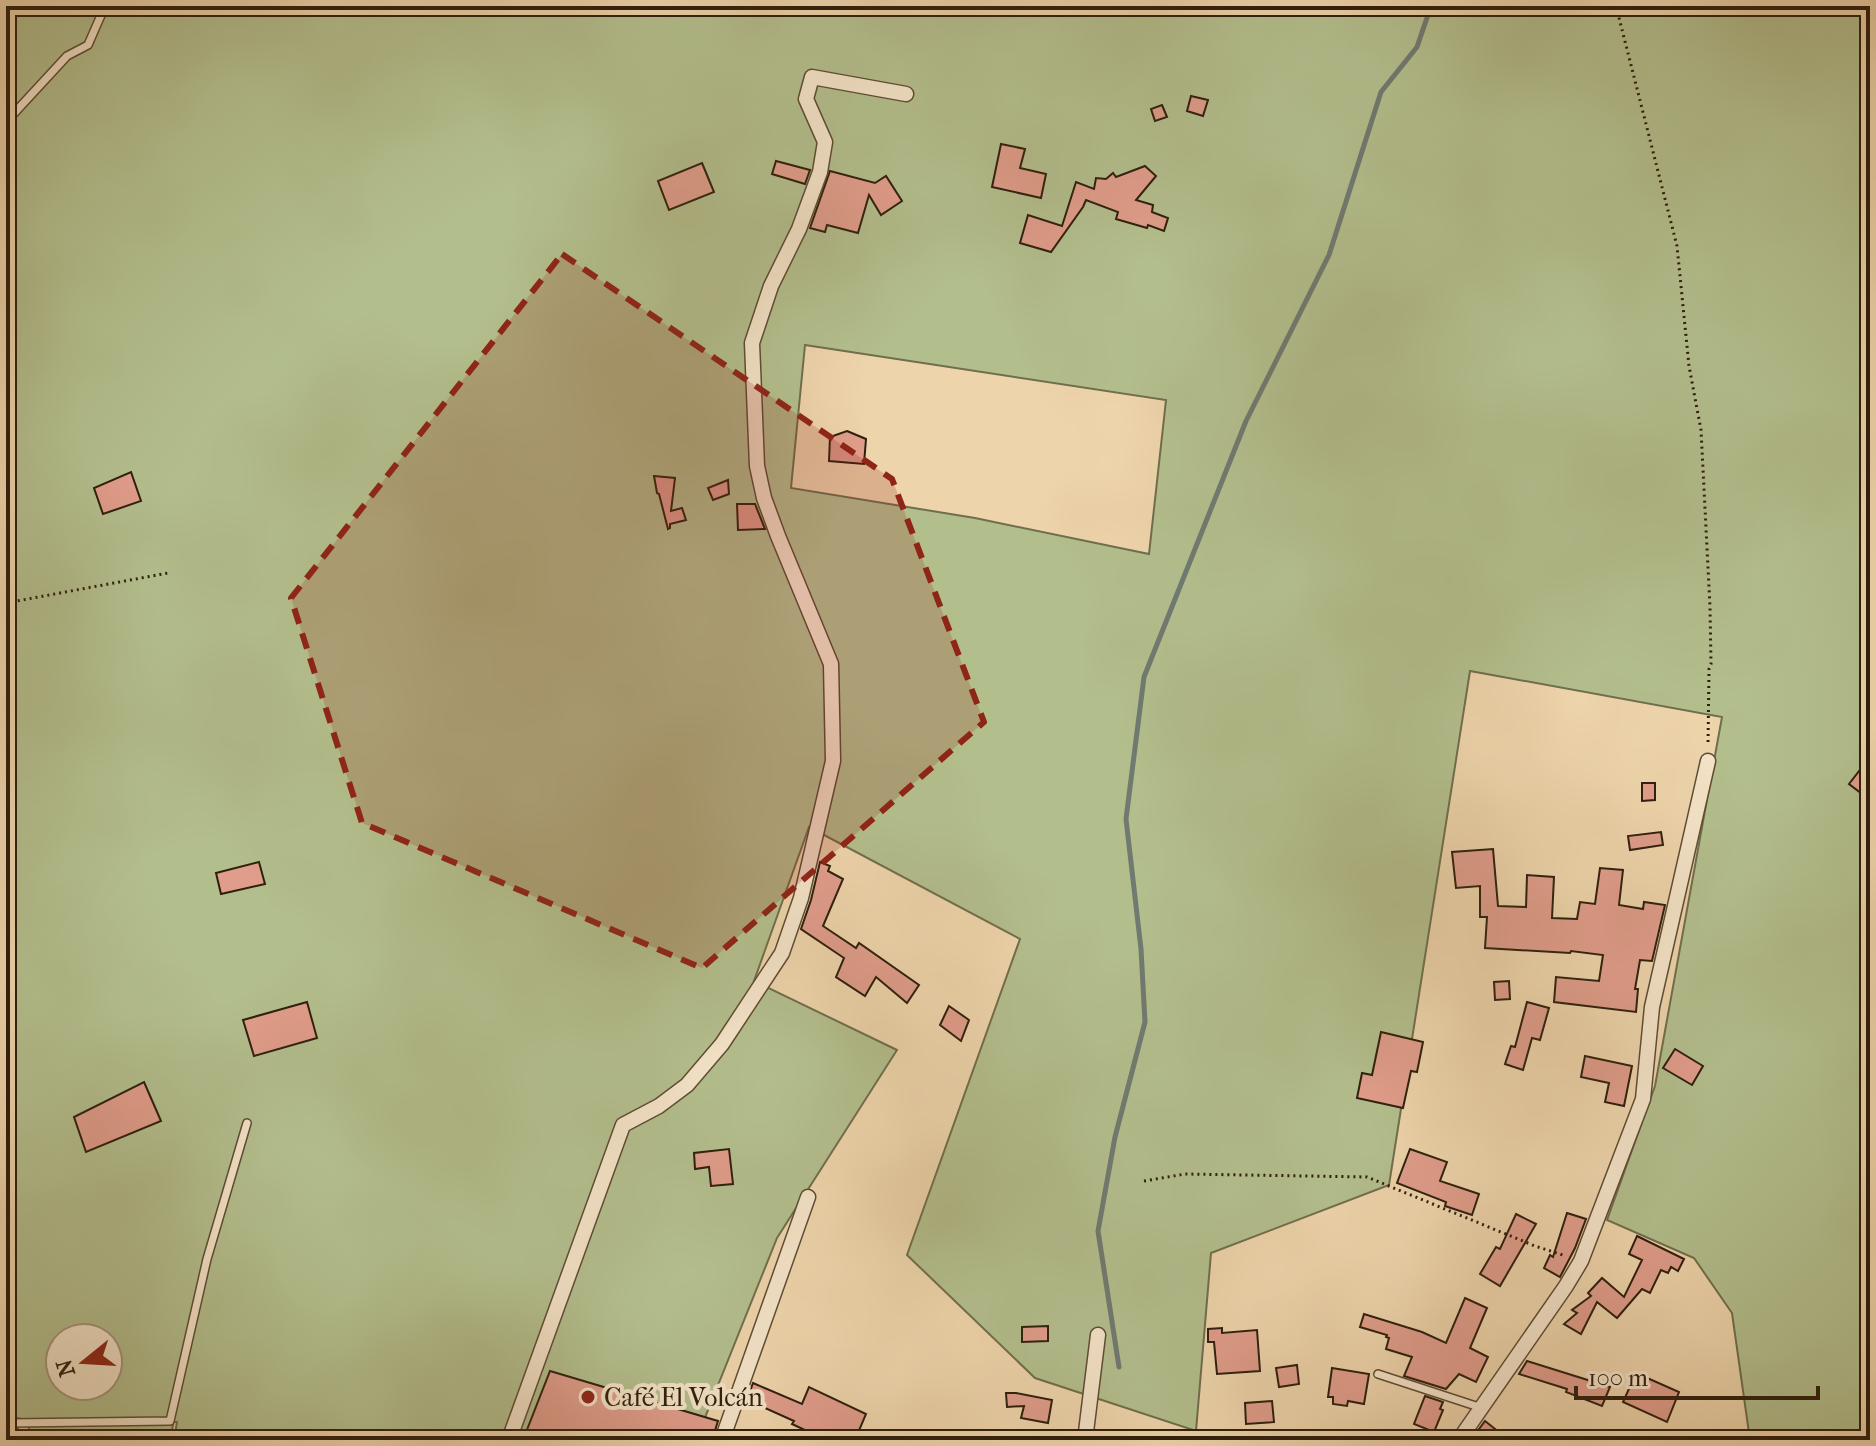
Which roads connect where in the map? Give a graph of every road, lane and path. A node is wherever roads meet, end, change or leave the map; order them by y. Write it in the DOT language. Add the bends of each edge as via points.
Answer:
graph roads {
  1 [pos="105,6"];
  2 [pos="1616,6"];
  3 [pos="906,94"];
  4 [pos="6,122"];
  5 [pos="168,573"];
  6 [pos="6,603"];
  7 [pos="1708,761"];
  8 [pos="247,1123"];
  9 [pos="1144,1181"];
  10 [pos="808,1197"];
  11 [pos="1581,1261"];
  12 [pos="1098,1335"];
  13 [pos="1378,1374"];
  14 [pos="1482,1408"];
  15 [pos="6,1414"];
  16 [pos="11,1423"];
  17 [pos="1296,1436"];
  18 [pos="19,1440"];
  19 [pos="509,1440"];
  20 [pos="722,1440"];
  21 [pos="1085,1440"];
  22 [pos="1324,1440"];
  23 [pos="1459,1440"];
  1 -- 4 [label="lane" via="88,45 67,56"];
  2 -- 7 [label="path" via="1677,246 1701,430 1710,607"];
  3 -- 19 [label="street" via="812,77 806,99 825,142 820,172 752,343 757,466 764,498 831,664 833,761 801,898 782,953 722,1044 687,1085 623,1125"];
  5 -- 6 [label="path"];
  7 -- 11 [label="street" via="1652,1007 1643,1099"];
  8 -- 16 [label="lane" via="207,1259 170,1421"];
  9 -- 11 [label="path" via="1185,1174 1367,1177"];
  10 -- 20 [label="street"];
  11 -- 14 [label="street"];
  12 -- 21 [label="street"];
  13 -- 14 [label="lane"];
  14 -- 23 [label="street"];
  15 -- 16 [label="lane"];
  16 -- 18 [label="lane"];
  17 -- 22 [label="lane"];
}
